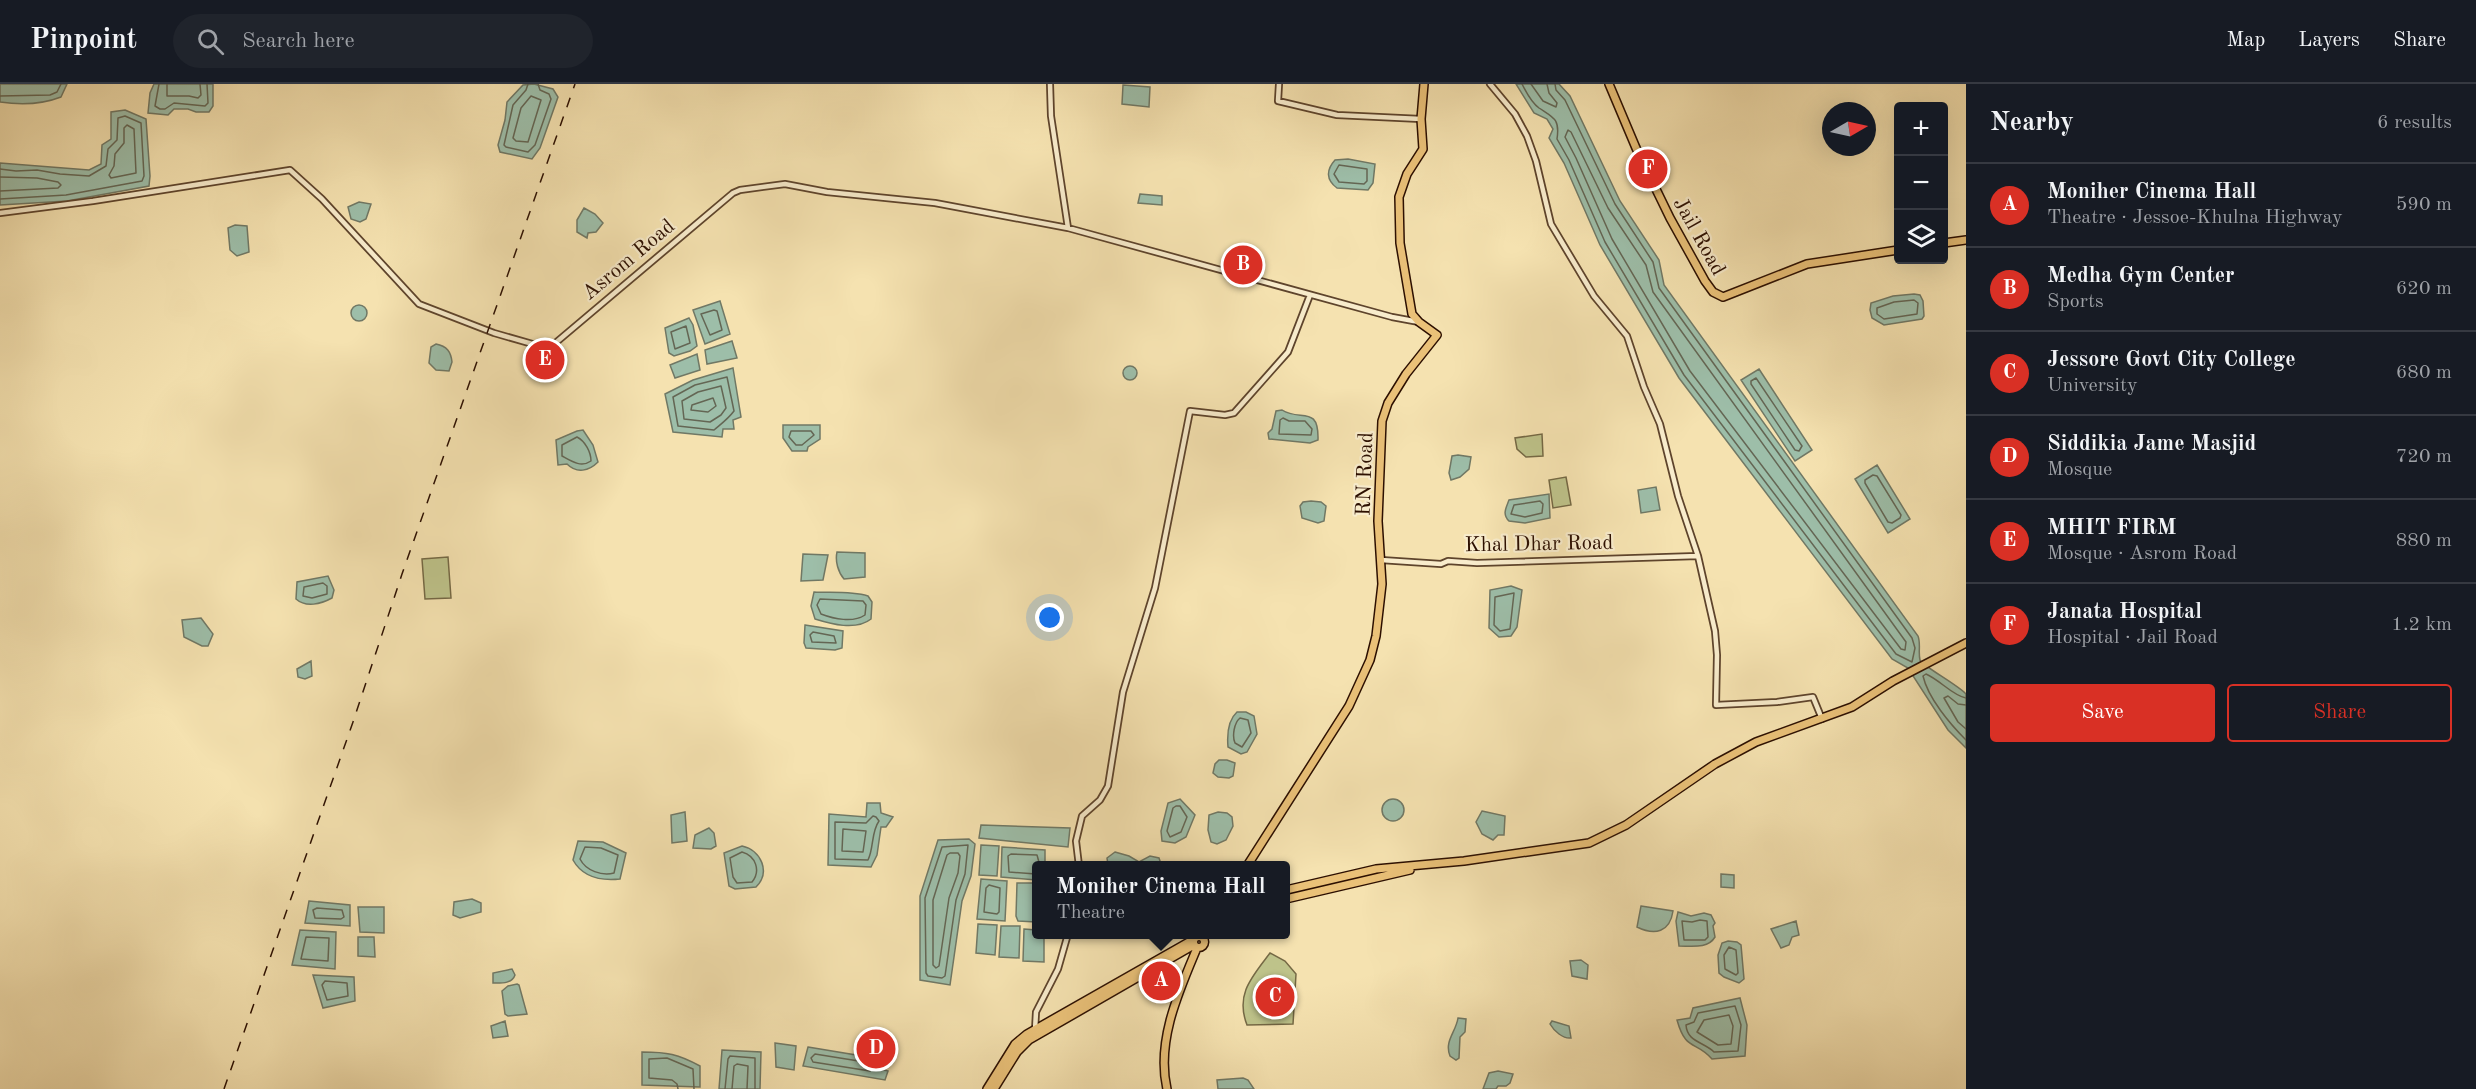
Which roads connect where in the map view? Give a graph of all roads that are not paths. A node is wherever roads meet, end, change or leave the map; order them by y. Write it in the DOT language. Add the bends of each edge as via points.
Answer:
graph roads {
  1 [pos="1050,84"];
  2 [pos="1279,84"];
  3 [pos="1424,84"];
  4 [pos="1490,84"];
  5 [pos="1609,84"];
  6 [pos="1421,119"];
  7 [pos="0,213"];
  8 [pos="1068,228"];
  9 [pos="1966,240"];
  10 [pos="1948,242"];
  11 [pos="1894,251"];
  12 [pos="1310,295"];
  13 [pos="1419,322"];
  14 [pos="1698,556"];
  15 [pos="1381,560"];
  16 [pos="1966,643"];
  17 [pos="1822,719"];
  18 [pos="1078,861"];
  19 [pos="1250,861"];
  20 [pos="1438,864"];
  21 [pos="1290,889"];
  22 [pos="1290,898"];
  23 [pos="1067,939"];
  24 [pos="1198,941"];
  25 [pos="1036,1032"];
  26 [pos="987,1089"];
  27 [pos="994,1089"];
  28 [pos="1167,1089"];
  1 -- 8 [label="street"];
  2 -- 6 [label="street" via="1278,101 1337,115"];
  3 -- 6 [label="highway, RN Road"];
  4 -- 14 [label="street" via="1527,136 1551,224 1594,296 1627,336 1665,439"];
  5 -- 11 [label="highway, Jail Road" via="1670,218 1713,292 1723,297 1807,264"];
  6 -- 13 [label="highway, RN Road" via="1423,149 1402,186 1399,214 1412,314"];
  7 -- 8 [label="street, Asrom Road" via="290,170 419,304 543,347 553,345 740,190 785,184 935,203"];
  8 -- 12 [label="street"];
  9 -- 10 [label="highway"];
  12 -- 13 [label="street"];
  12 -- 18 [label="street" via="1288,352 1234,413 1190,411 1155,588 1123,692 1108,786 1100,800 1082,816 1076,841"];
  13 -- 15 [label="highway, RN Road" via="1437,335 1406,374 1382,421 1378,522"];
  14 -- 15 [label="street, Khal Dhar Road" via="1442,564"];
  14 -- 17 [label="street" via="1716,643 1716,705 1813,697"];
  15 -- 19 [label="highway, RN Road" via="1380,612 1370,660 1349,706"];
  16 -- 17 [label="highway" via="1852,707"];
  17 -- 20 [label="highway" via="1756,742 1715,764 1626,825 1588,843"];
  20 -- 21 [label="highway" via="1376,869"];
  20 -- 22 [label="highway"];
  23 -- 25 [label="street" via="1058,969 1036,1012"];
  24 -- 25 [label="highway"];
  24 -- 28 [label="highway" via="1176,998 1168,1032"];
  25 -- 26 [label="highway" via="1015,1044"];
  25 -- 27 [label="highway"];
}
